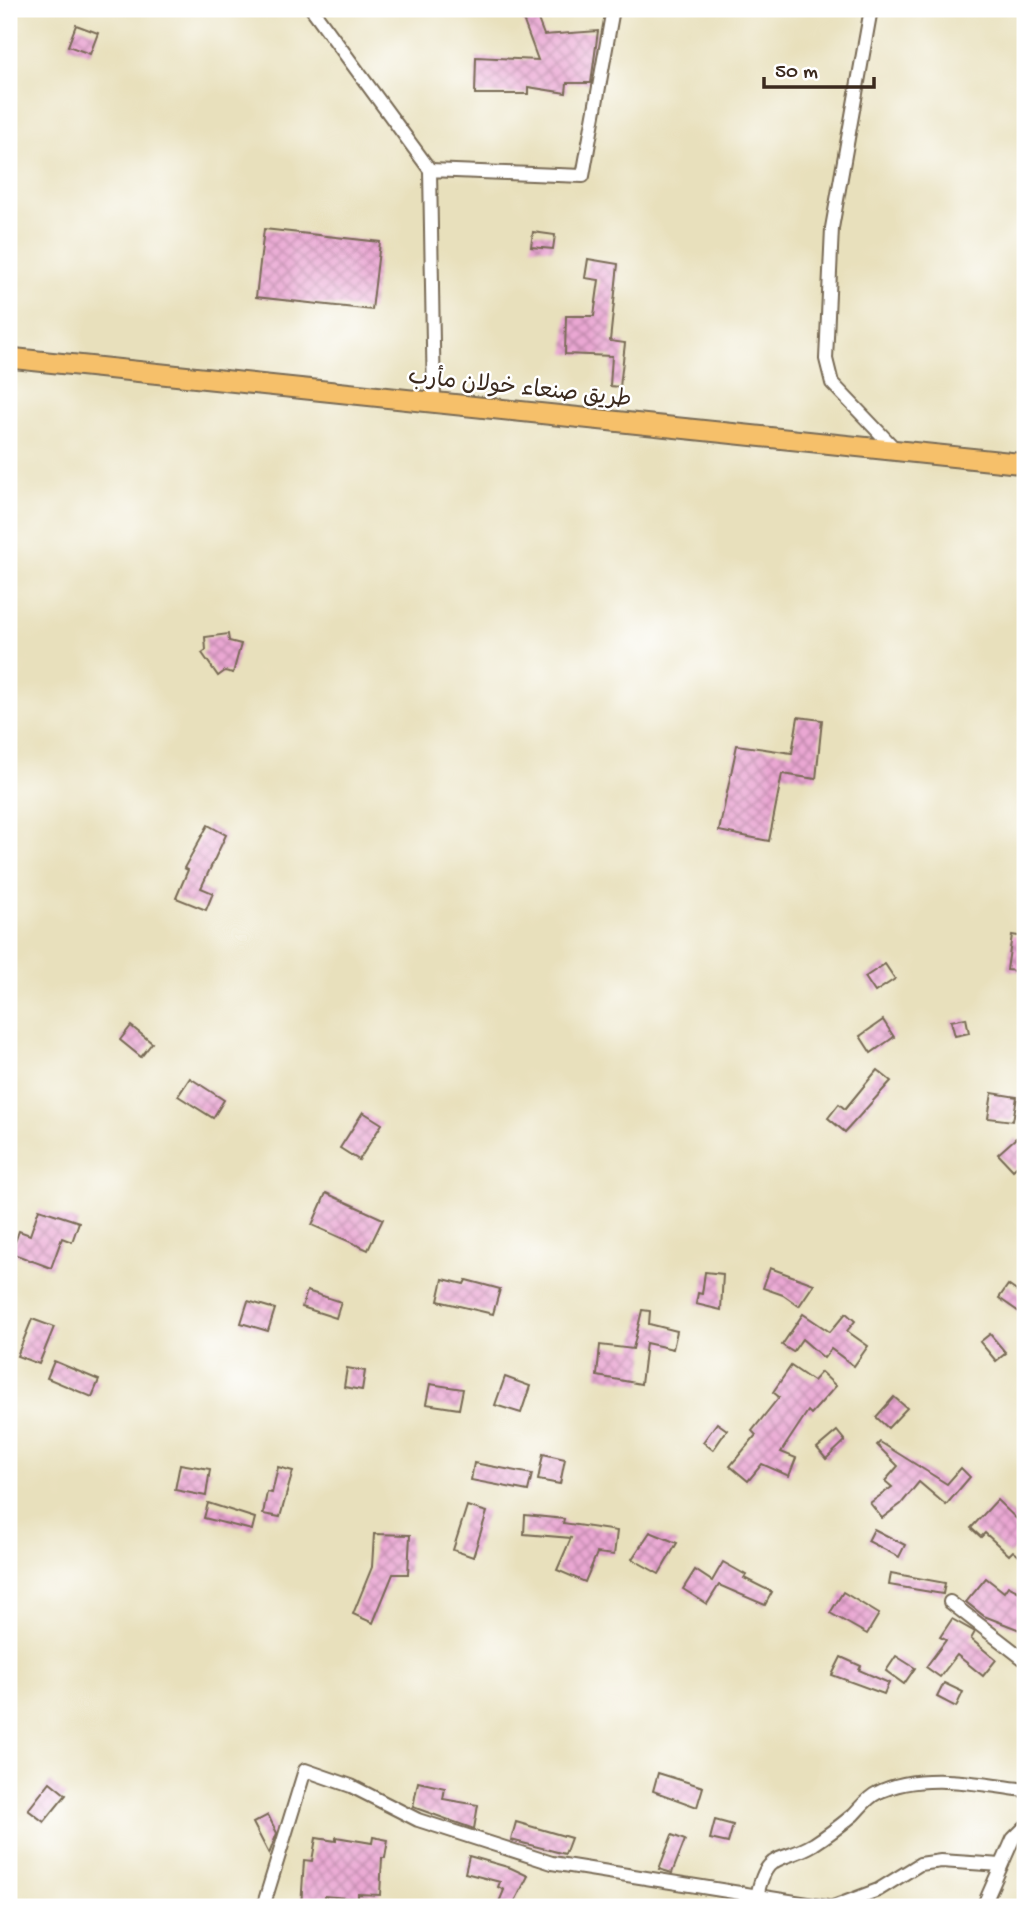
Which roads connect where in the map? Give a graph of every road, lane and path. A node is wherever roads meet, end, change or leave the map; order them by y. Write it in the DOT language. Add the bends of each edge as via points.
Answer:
graph roads {
  1 [pos="312,9"];
  2 [pos="612,9"];
  3 [pos="872,9"];
  4 [pos="430,170"];
  5 [pos="9,358"];
  6 [pos="434,402"];
  7 [pos="895,449"];
  8 [pos="1025,464"];
  9 [pos="950,1602"];
  10 [pos="1025,1660"];
  11 [pos="1025,1790"];
  12 [pos="1025,1827"];
  13 [pos="1002,1865"];
  14 [pos="757,1897"];
  15 [pos="263,1907"];
  16 [pos="827,1907"];
  17 [pos="833,1907"];
  18 [pos="983,1907"];
  1 -- 4 [label="street"];
  2 -- 4 [label="street" via="583,176"];
  3 -- 7 [label="street" via="832,228 826,359 832,383"];
  4 -- 6 [label="street"];
  5 -- 6 [label="main road, طريق صنعاء خولان مأرب"];
  6 -- 7 [label="main road, طريق صنعاء خولان مأرب"];
  7 -- 8 [label="main road, طريق صنعاء خولان مأرب"];
  9 -- 10 [label="street"];
  11 -- 14 [label="street" via="924,1782 875,1794 831,1833 769,1865"];
  12 -- 13 [label="street" via="1013,1839"];
  13 -- 17 [label="street" via="920,1864 878,1890"];
  13 -- 18 [label="street"];
  14 -- 15 [label="street" via="552,1863 418,1820 351,1786 305,1770"];
  14 -- 16 [label="street"];
}
